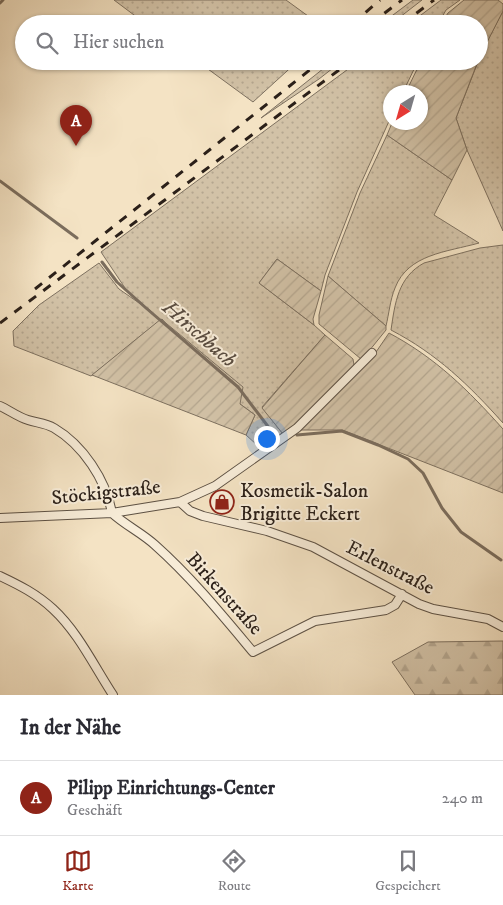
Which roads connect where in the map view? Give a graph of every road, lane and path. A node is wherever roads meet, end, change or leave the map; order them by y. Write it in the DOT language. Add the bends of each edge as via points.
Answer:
graph roads {
  1 [pos="372,353"];
  2 [pos="0,406"];
  3 [pos="180,502"];
  4 [pos="112,513"];
  5 [pos="0,518"];
  6 [pos="0,576"];
  7 [pos="402,594"];
  8 [pos="503,627"];
  9 [pos="113,695"];
  1 -- 3 [label="street, Stöckigstraße" via="297,428 215,486"];
  2 -- 4 [label="street" via="28,420 53,427 68,438 103,484"];
  3 -- 4 [label="street, Stöckigstraße"];
  3 -- 7 [label="street, Erlenstraße" via="203,516 267,531 313,547"];
  4 -- 5 [label="street, Stöckigstraße"];
  4 -- 7 [label="street, Birkenstraße" via="153,543 188,576 253,652 315,621 386,610 395,605"];
  6 -- 9 [label="street" via="31,593 63,619"];
  7 -- 8 [label="street, Erlenstraße" via="433,609 488,619"];
}
